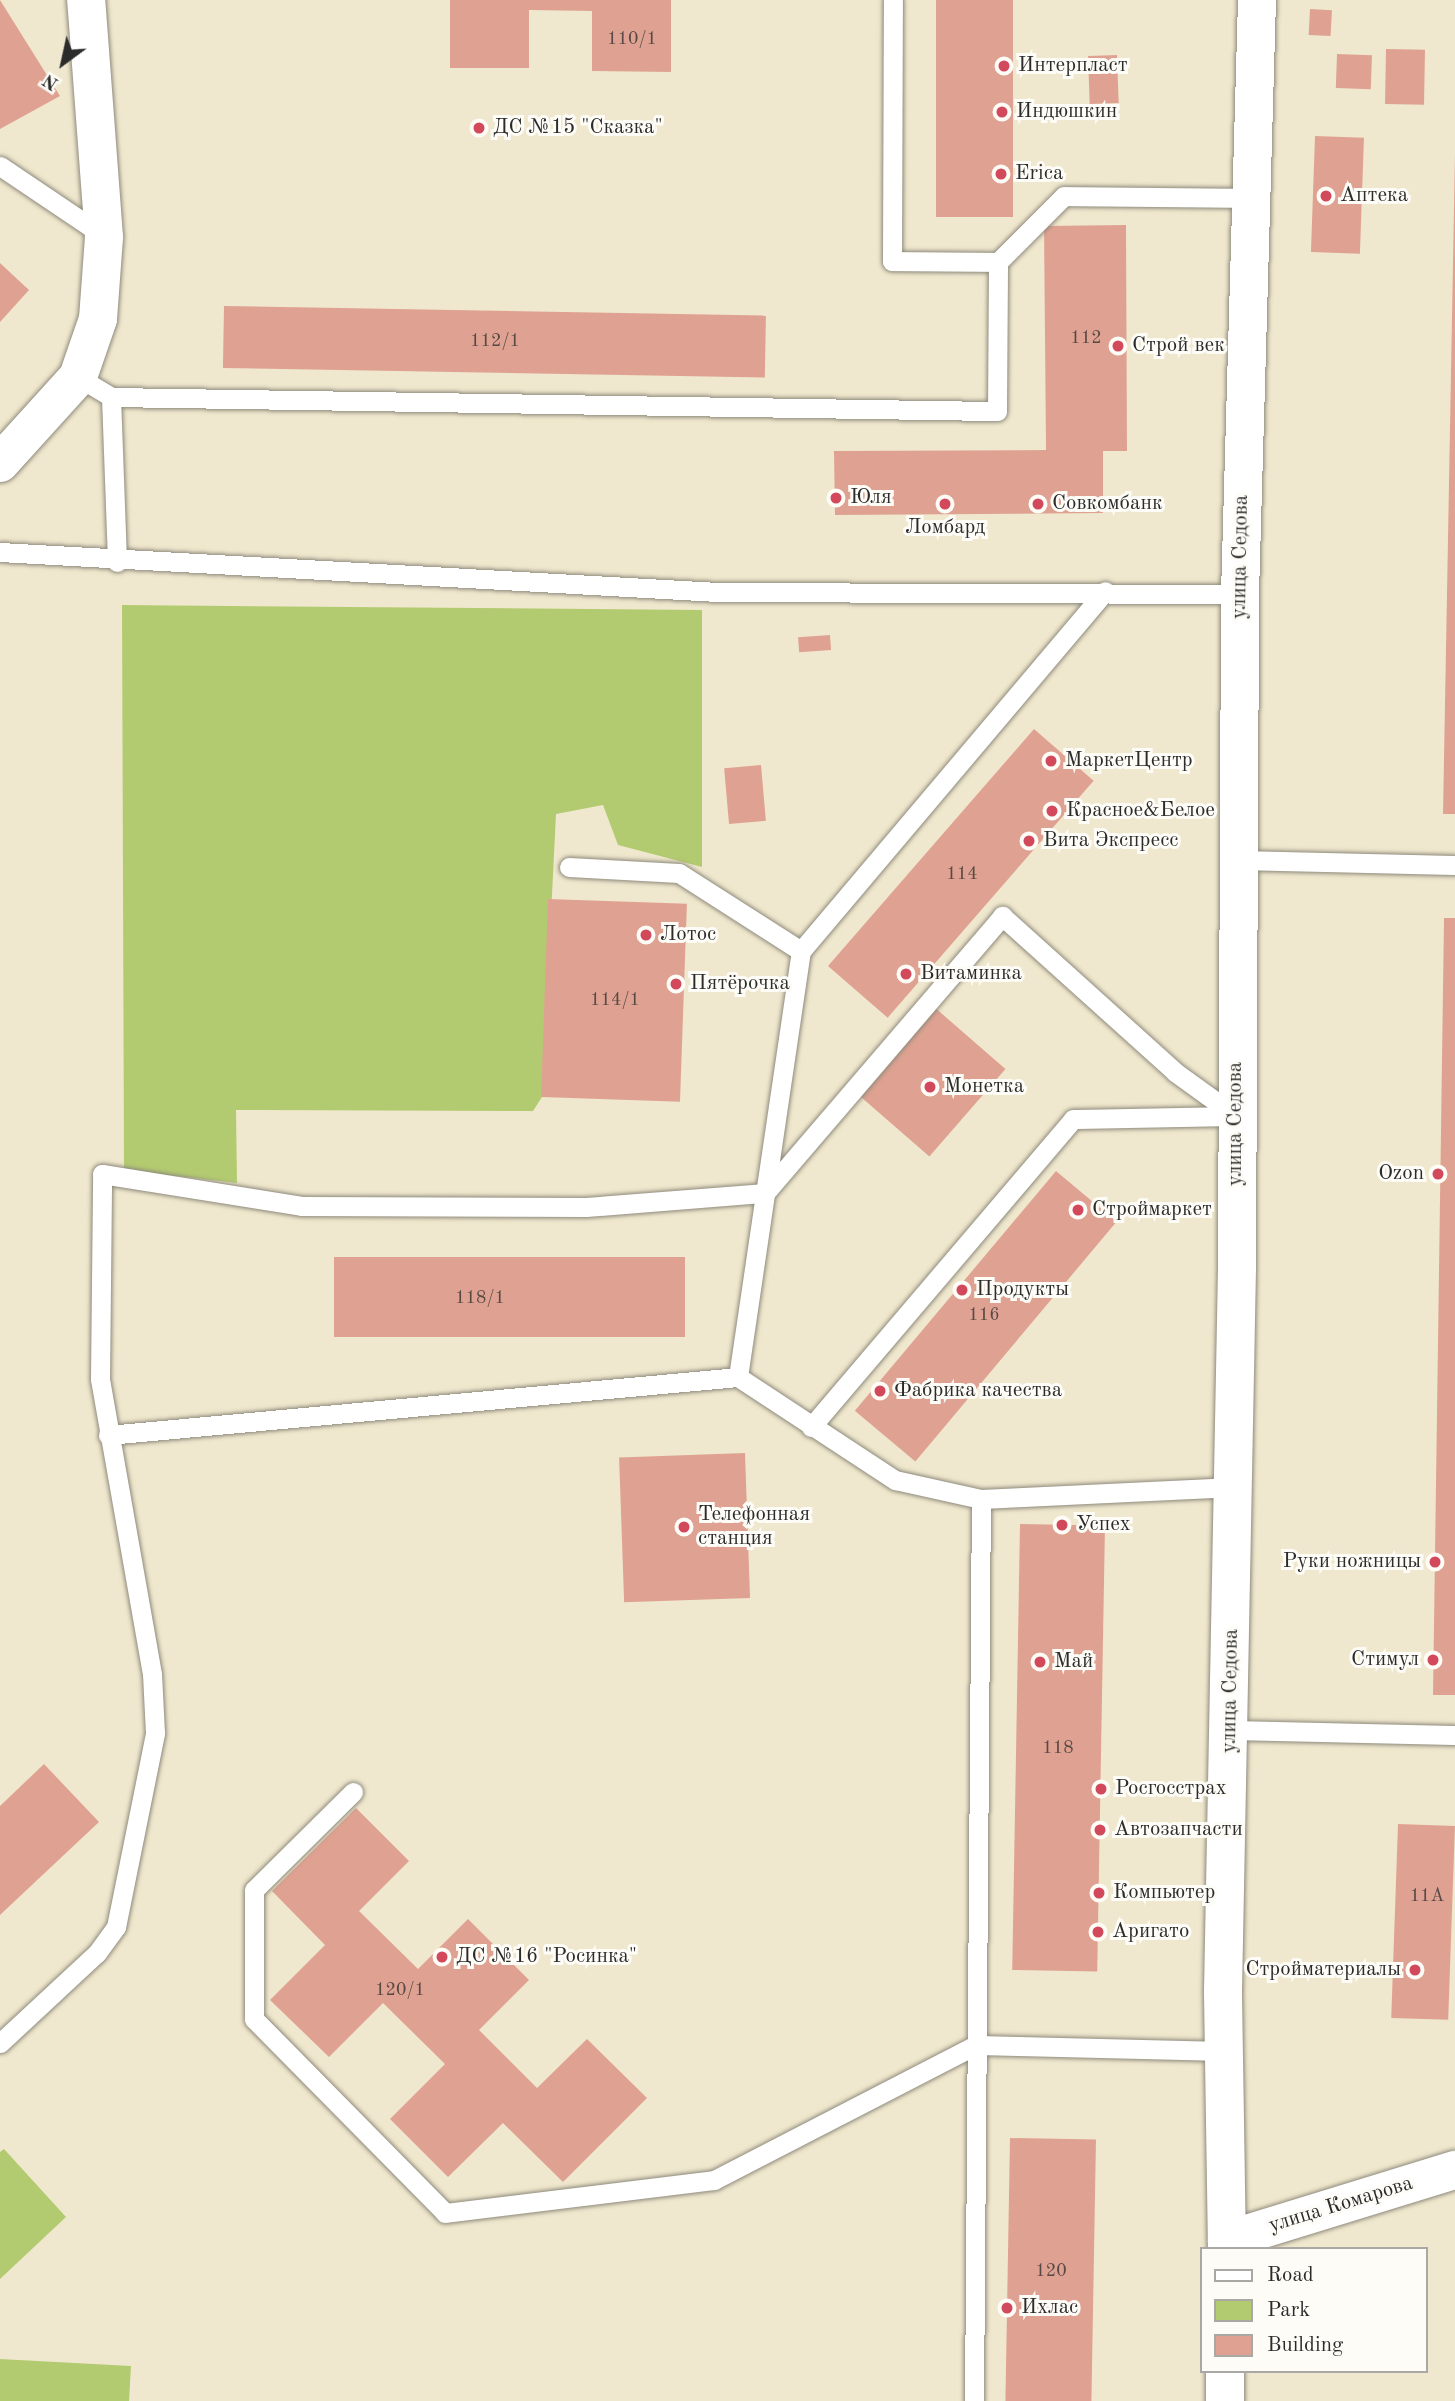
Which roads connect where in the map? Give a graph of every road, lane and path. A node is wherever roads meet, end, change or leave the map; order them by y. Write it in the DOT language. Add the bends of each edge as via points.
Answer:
graph roads {
  1 [pos="86,0"];
  2 [pos="893,0"];
  3 [pos="1257,0"];
  4 [pos="0,166"];
  5 [pos="1248,198"];
  6 [pos="104,237"];
  7 [pos="998,262"];
  8 [pos="78,377"];
  9 [pos="111,397"];
  10 [pos="0,463"];
  11 [pos="0,552"];
  12 [pos="117,562"];
  13 [pos="1105,591"];
  14 [pos="1240,594"];
  15 [pos="1237,860"];
  16 [pos="1455,864"];
  17 [pos="569,867"];
  18 [pos="801,951"];
  19 [pos="1236,1116"];
  20 [pos="765,1193"];
  21 [pos="738,1377"];
  22 [pos="811,1427"];
  23 [pos="108,1435"];
  24 [pos="1234,1487"];
  25 [pos="981,1499"];
  26 [pos="1230,1730"];
  27 [pos="1455,1735"];
  28 [pos="353,1792"];
  29 [pos="0,2043"];
  30 [pos="976,2045"];
  31 [pos="1225,2051"];
  32 [pos="1455,2170"];
  33 [pos="1227,2244"];
  34 [pos="1226,2373"];
  35 [pos="974,2401"];
  36 [pos="1225,2401"];
  1 -- 6 [label="main road"];
  2 -- 7 [label="lane" via="892,261"];
  3 -- 5 [label="main road, улица Седова"];
  4 -- 6 [label="lane"];
  5 -- 7 [label="lane" via="1064,196"];
  5 -- 14 [label="main road, улица Седова"];
  6 -- 8 [label="main road" via="98,319"];
  7 -- 9 [label="lane" via="997,411"];
  8 -- 9 [label="lane"];
  8 -- 10 [label="main road"];
  9 -- 12 [label="lane"];
  11 -- 12 [label="lane"];
  12 -- 13 [label="lane" via="717,592"];
  13 -- 14 [label="lane"];
  13 -- 18 [label="lane"];
  14 -- 15 [label="main road, улица Седова"];
  15 -- 16 [label="lane"];
  15 -- 19 [label="main road, улица Седова"];
  17 -- 18 [label="lane" via="679,873"];
  18 -- 20 [label="lane"];
  19 -- 20 [label="lane" via="1175,1072 1002,916"];
  19 -- 22 [label="lane" via="1073,1119"];
  19 -- 24 [label="main road, улица Седова"];
  20 -- 21 [label="lane"];
  20 -- 23 [label="lane" via="586,1207 301,1206 102,1174 98,1354"];
  21 -- 22 [label="lane"];
  21 -- 23 [label="lane"];
  22 -- 25 [label="lane" via="895,1480"];
  23 -- 29 [label="lane" via="152,1674 152,1760 116,1927 97,1953"];
  24 -- 25 [label="lane"];
  24 -- 26 [label="main road, улица Седова"];
  25 -- 30 [label="lane"];
  26 -- 27 [label="lane"];
  26 -- 31 [label="main road, улица Седова"];
  28 -- 30 [label="lane" via="254,1889 254,2019 445,2213 714,2180"];
  30 -- 31 [label="lane"];
  30 -- 35 [label="lane"];
  31 -- 33 [label="main road, улица Седова"];
  32 -- 33 [label="main road, улица Комарова"];
  34 -- 36 [label="main road"];
}
